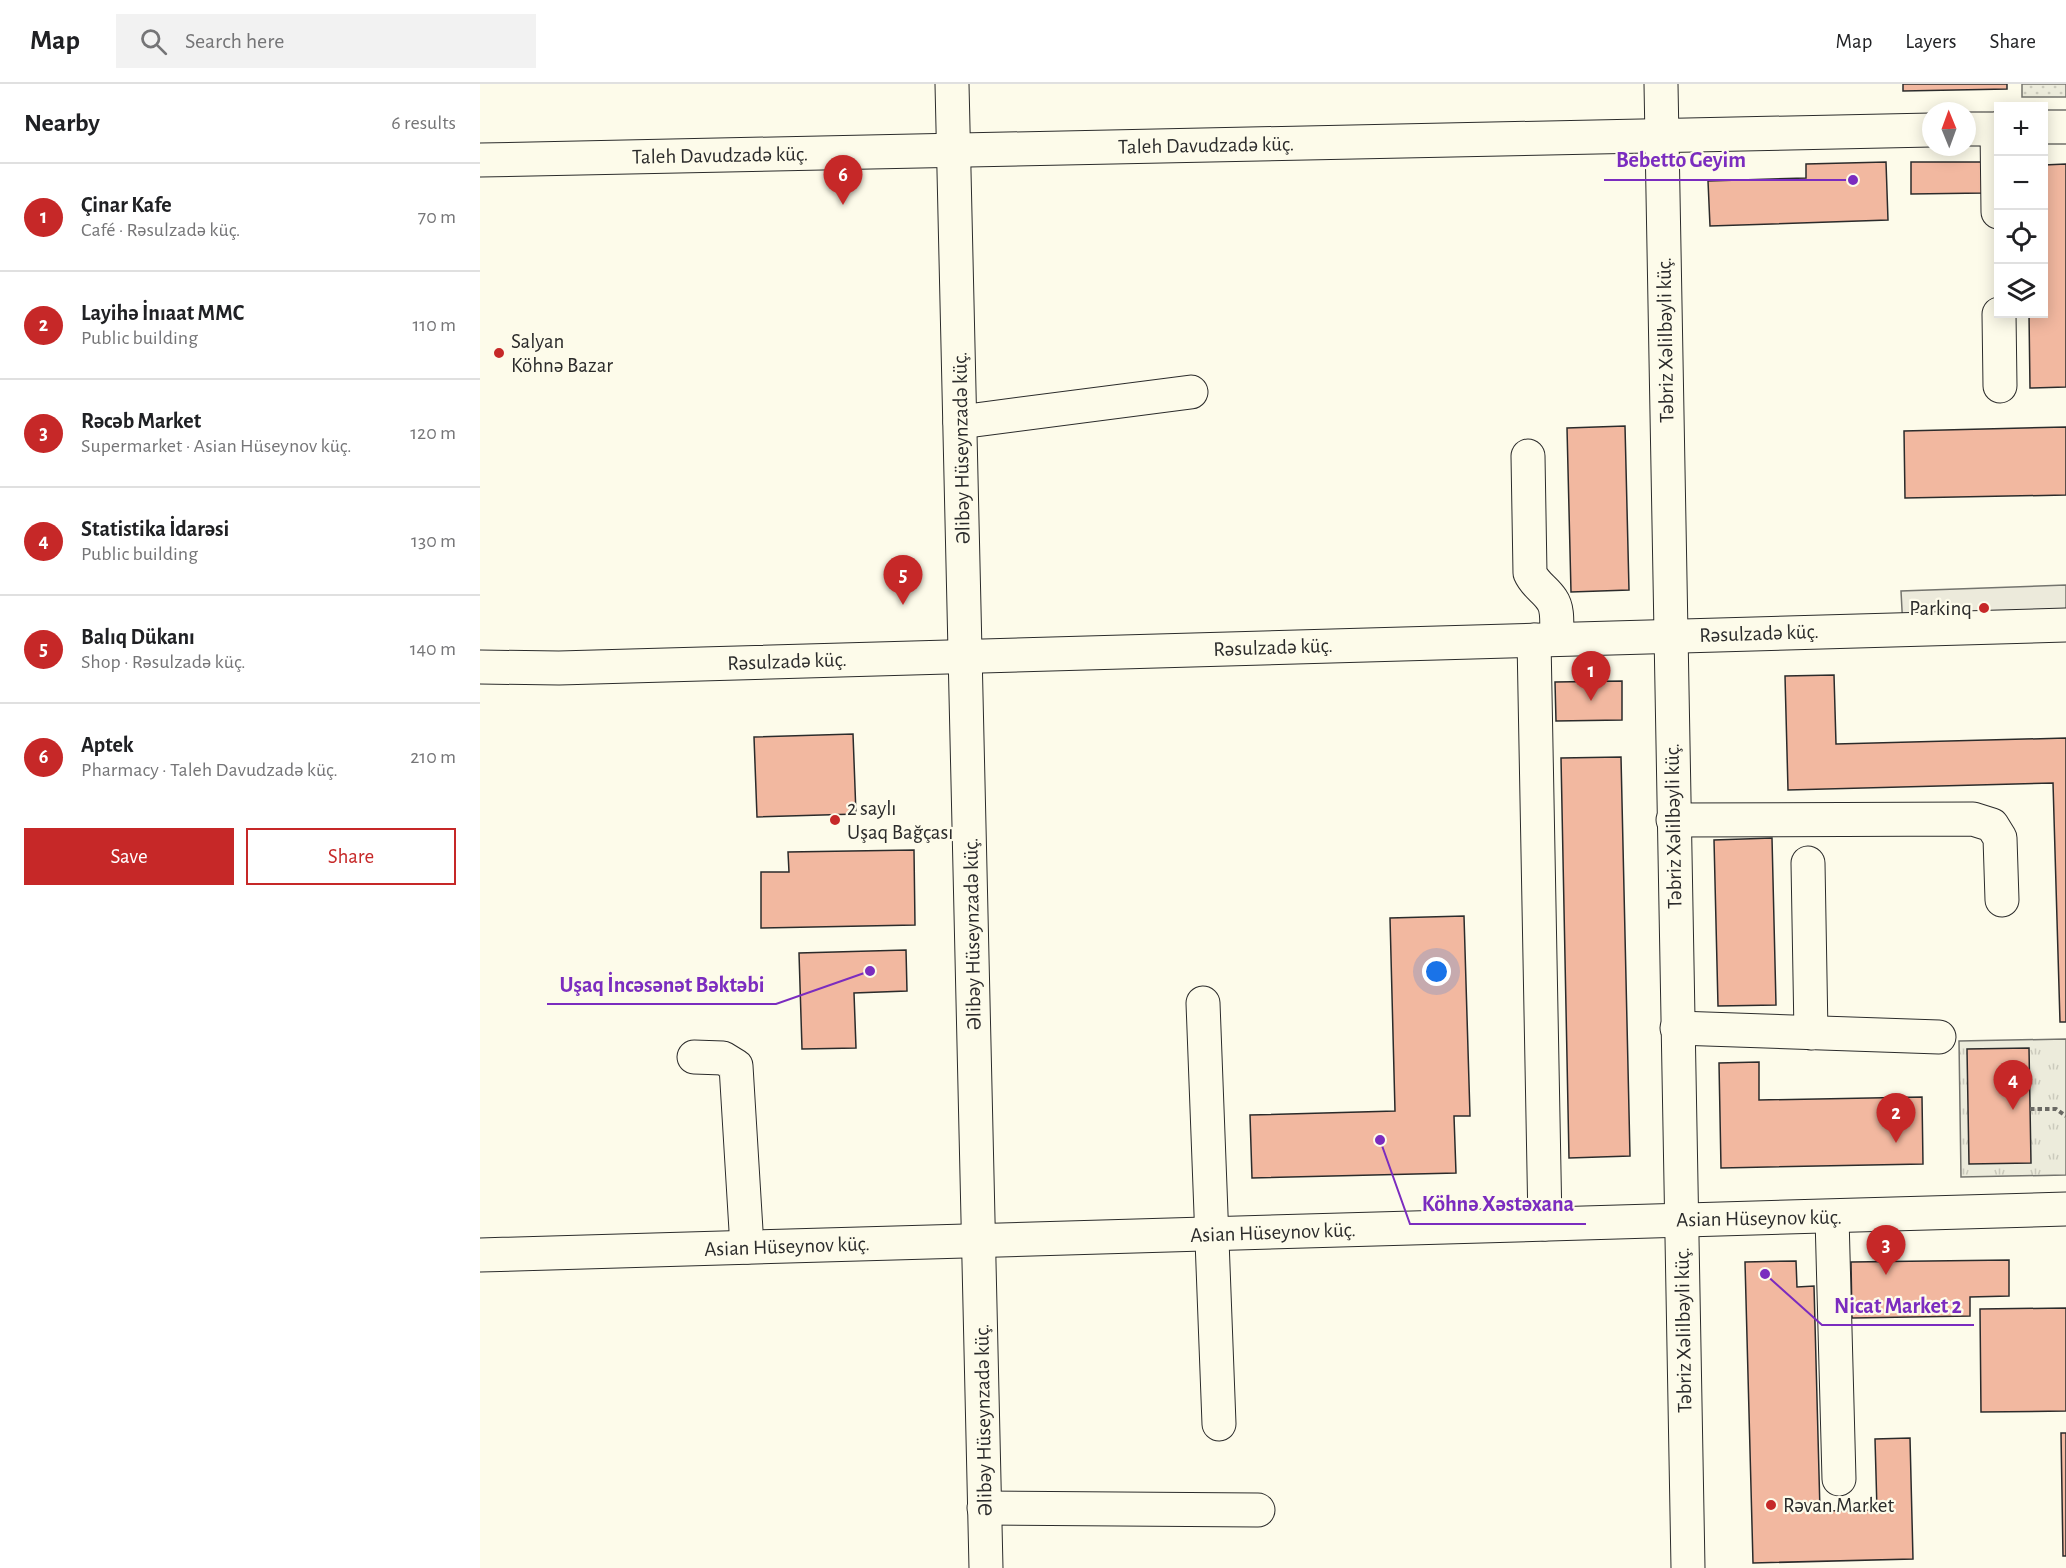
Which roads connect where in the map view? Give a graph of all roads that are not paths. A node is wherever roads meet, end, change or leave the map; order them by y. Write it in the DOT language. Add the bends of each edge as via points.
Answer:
graph roads {
  1 [pos="952,84"];
  2 [pos="1661,84"];
  3 [pos="2048,127"];
  4 [pos="2066,127"];
  5 [pos="1988,129"];
  6 [pos="1922,130"];
  7 [pos="1662,135"];
  8 [pos="954,151"];
  9 [pos="480,160"];
  10 [pos="1998,210"];
  11 [pos="1999,318"];
  12 [pos="2000,387"];
  13 [pos="1191,392"];
  14 [pos="960,422"];
  15 [pos="1528,456"];
  16 [pos="2066,625"];
  17 [pos="1670,636"];
  18 [pos="1545,639"];
  19 [pos="966,656"];
  20 [pos="480,667"];
  21 [pos="1673,820"];
  22 [pos="1808,863"];
  23 [pos="2001,900"];
  24 [pos="1203,1003"];
  25 [pos="1677,1028"];
  26 [pos="1811,1033"];
  27 [pos="1939,1036"];
  28 [pos="694,1057"];
  29 [pos="2066,1209"];
  30 [pos="1833,1217"];
  31 [pos="1681,1220"];
  32 [pos="1545,1224"];
  33 [pos="1210,1233"];
  34 [pos="979,1240"];
  35 [pos="747,1247"];
  36 [pos="480,1255"];
  37 [pos="1219,1424"];
  38 [pos="1839,1479"];
  39 [pos="984,1508"];
  40 [pos="1258,1510"];
  41 [pos="986,1568"];
  42 [pos="1688,1568"];
  1 -- 8 [label="street, Əlibəy Hüseynzadə küç."];
  2 -- 7 [label="street, Təbriz Xəlilbəyli küç."];
  3 -- 4 [label="street"];
  5 -- 10 [label="street"];
  6 -- 7 [label="street, Taleh Davudzadə küç."];
  7 -- 8 [label="street, Taleh Davudzadə küç."];
  7 -- 17 [label="street, Təbriz Xəlilbəyli küç."];
  8 -- 9 [label="street, Taleh Davudzadə küç."];
  8 -- 14 [label="street, Əlibəy Hüseynzadə küç."];
  11 -- 12 [label="street"];
  13 -- 14 [label="street"];
  14 -- 19 [label="street, Əlibəy Hüseynzadə küç."];
  15 -- 18 [label="street" via="1530,573 1556,608"];
  16 -- 17 [label="street, Rəsulzadə küç."];
  17 -- 18 [label="street, Rəsulzadə küç."];
  17 -- 21 [label="street, Təbriz Xəlilbəyli küç."];
  18 -- 19 [label="street, Rəsulzadə küç."];
  18 -- 32 [label="street"];
  19 -- 20 [label="street, Rəsulzadə küç."];
  19 -- 34 [label="street, Əlibəy Hüseynzadə küç."];
  21 -- 23 [label="street" via="1973,819 1992,825 2000,838"];
  21 -- 25 [label="street, Təbriz Xəlilbəyli küç."];
  22 -- 26 [label="street"];
  24 -- 33 [label="street"];
  25 -- 26 [label="street"];
  25 -- 31 [label="street, Təbriz Xəlilbəyli küç."];
  26 -- 27 [label="street"];
  28 -- 35 [label="street" via="723,1058 736,1066"];
  29 -- 30 [label="street, Asian Hüseynov küç."];
  30 -- 31 [label="street, Asian Hüseynov küç."];
  30 -- 38 [label="street"];
  31 -- 32 [label="street, Asian Hüseynov küç."];
  31 -- 42 [label="street, Təbriz Xəlilbəyli küç."];
  32 -- 33 [label="street, Asian Hüseynov küç."];
  33 -- 34 [label="street, Asian Hüseynov küç."];
  33 -- 37 [label="street"];
  34 -- 35 [label="street, Asian Hüseynov küç."];
  34 -- 39 [label="street, Əlibəy Hüseynzadə küç."];
  35 -- 36 [label="street, Asian Hüseynov küç."];
  39 -- 40 [label="street"];
  39 -- 41 [label="street, Əlibəy Hüseynzadə küç."];
}
